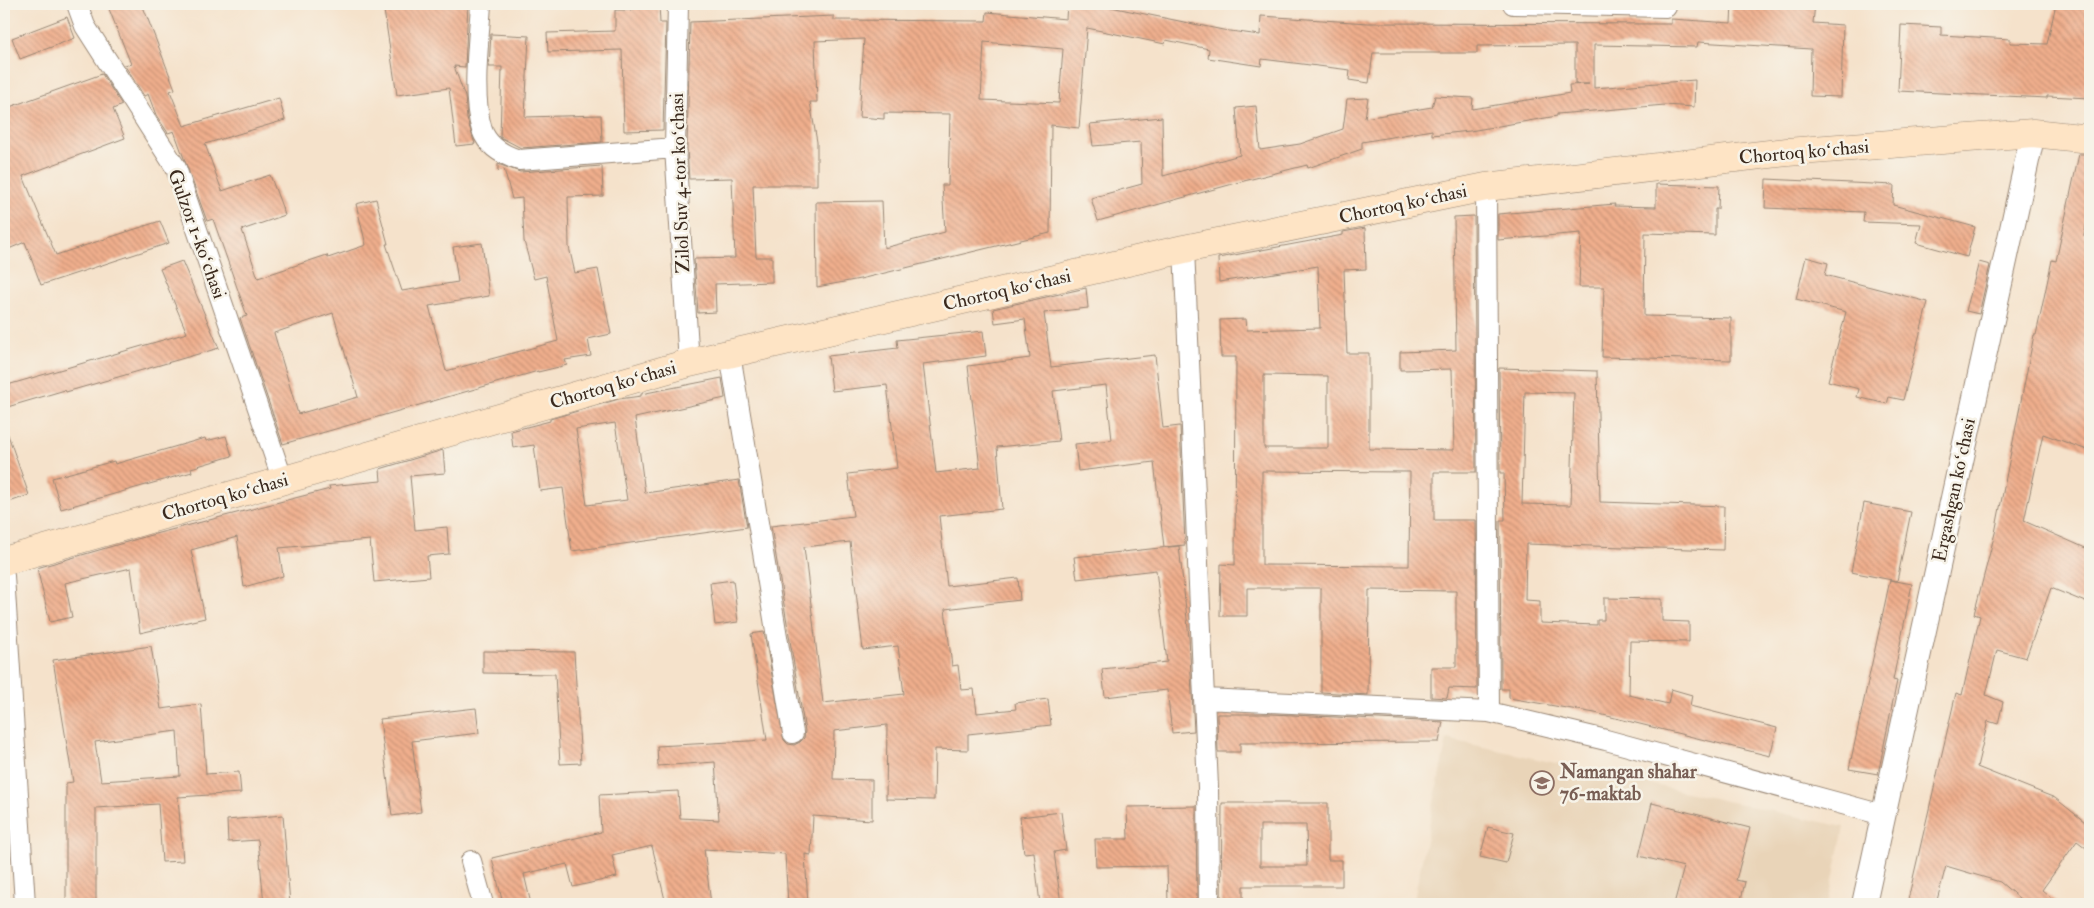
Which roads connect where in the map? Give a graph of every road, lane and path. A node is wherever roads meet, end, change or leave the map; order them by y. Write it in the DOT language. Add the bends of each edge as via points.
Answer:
graph roads {
  1 [pos="77,4"];
  2 [pos="481,4"];
  3 [pos="678,4"];
  4 [pos="1513,4"];
  5 [pos="1666,7"];
  6 [pos="2033,133"];
  7 [pos="2090,139"];
  8 [pos="675,148"];
  9 [pos="1486,187"];
  10 [pos="1184,249"];
  11 [pos="730,354"];
  12 [pos="689,363"];
  13 [pos="283,481"];
  14 [pos="4,561"];
  15 [pos="4,576"];
  16 [pos="1204,699"];
  17 [pos="1489,712"];
  18 [pos="792,733"];
  19 [pos="1883,815"];
  20 [pos="471,861"];
  21 [pos="25,904"];
  22 [pos="484,904"];
  23 [pos="1209,904"];
  24 [pos="1864,904"];
  1 -- 13 [label="street, Gulzor 1-koʻchasi" via="85,26 176,168"];
  2 -- 8 [label="street" via="477,98 482,131 504,156 519,160"];
  3 -- 8 [label="street, Zilol Suv 4-tor koʻchasi"];
  4 -- 5 [label="street"];
  6 -- 7 [label="main road"];
  6 -- 9 [label="main road, Chortoq koʻchasi" via="1787,152"];
  6 -- 19 [label="street, Ergashgan koʻchasi"];
  8 -- 12 [label="street, Zilol Suv 4-tor koʻchasi"];
  9 -- 10 [label="main road, Chortoq koʻchasi"];
  9 -- 17 [label="street"];
  10 -- 11 [label="main road, Chortoq koʻchasi"];
  10 -- 16 [label="street"];
  11 -- 12 [label="main road, Chortoq koʻchasi"];
  11 -- 18 [label="street"];
  12 -- 13 [label="main road, Chortoq koʻchasi"];
  13 -- 14 [label="main road, Chortoq koʻchasi"];
  15 -- 21 [label="street"];
  16 -- 17 [label="street"];
  16 -- 23 [label="street"];
  17 -- 19 [label="street" via="1606,740"];
  19 -- 24 [label="street, Ergashgan koʻchasi"];
  20 -- 22 [label="street"];
}
